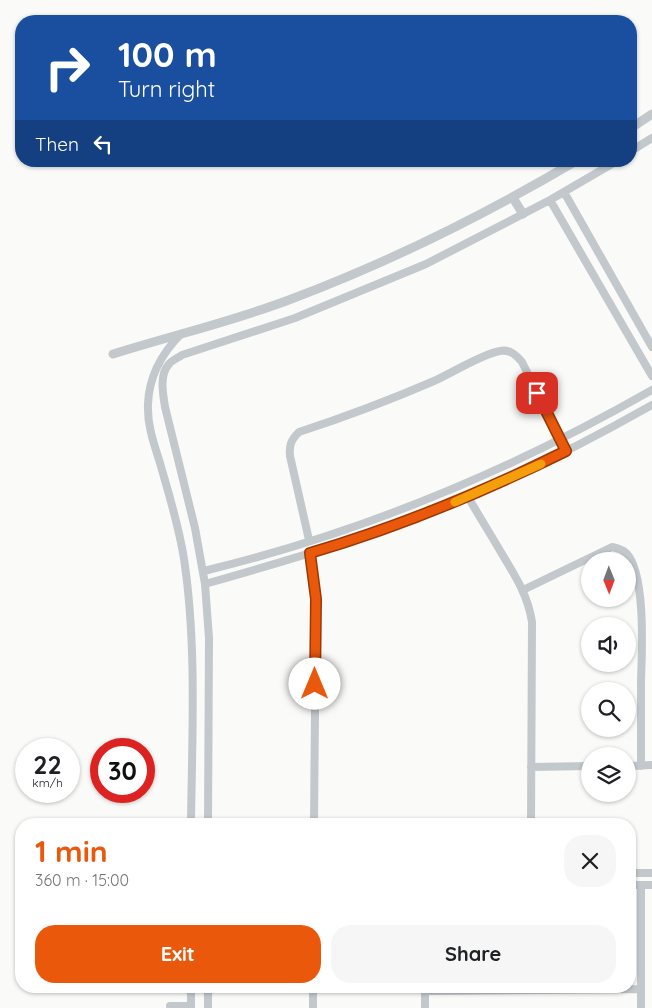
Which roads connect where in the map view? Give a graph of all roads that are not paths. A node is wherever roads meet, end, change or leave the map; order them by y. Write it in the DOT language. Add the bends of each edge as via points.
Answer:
graph roads {
  1 [pos="652,114"];
  2 [pos="637,124"];
  3 [pos="652,138"];
  4 [pos="637,148"];
  5 [pos="566,167"];
  6 [pos="607,167"];
  7 [pos="564,192"];
  8 [pos="513,198"];
  9 [pos="550,200"];
  10 [pos="524,214"];
  11 [pos="181,334"];
  12 [pos="652,347"];
  13 [pos="113,354"];
  14 [pos="652,376"];
  15 [pos="652,390"];
  16 [pos="652,404"];
  17 [pos="560,440"];
  18 [pos="566,451"];
  19 [pos="468,497"];
  20 [pos="311,540"];
  21 [pos="314,552"];
  22 [pos="204,571"];
  23 [pos="205,584"];
  24 [pos="523,590"];
  25 [pos="581,766"];
  26 [pos="636,766"];
  27 [pos="641,766"];
  28 [pos="652,766"];
  29 [pos="531,767"];
  30 [pos="192,818"];
  31 [pos="208,818"];
  32 [pos="314,818"];
  33 [pos="531,818"];
  34 [pos="636,873"];
  35 [pos="652,873"];
  36 [pos="636,885"];
  37 [pos="641,885"];
  38 [pos="652,885"];
  39 [pos="636,989"];
  40 [pos="641,989"];
  41 [pos="191,993"];
  42 [pos="208,993"];
  43 [pos="313,993"];
  44 [pos="425,993"];
  45 [pos="170,1006"];
  46 [pos="191,1007"];
  47 [pos="208,1008"];
  48 [pos="313,1008"];
  49 [pos="425,1008"];
  50 [pos="641,1008"];
  1 -- 2 [label="street"];
  3 -- 4 [label="street"];
  5 -- 8 [label="street"];
  6 -- 7 [label="street"];
  7 -- 9 [label="street"];
  7 -- 12 [label="street"];
  8 -- 10 [label="street"];
  8 -- 11 [label="street" via="419,245 293,299"];
  9 -- 10 [label="street"];
  9 -- 14 [label="street"];
  10 -- 22 [label="street" via="426,264 295,318 182,355 169,363 162,388 165,407"];
  11 -- 13 [label="street"];
  11 -- 30 [label="street" via="155,371 148,414 179,530 188,582 192,634"];
  15 -- 17 [label="street"];
  16 -- 18 [label="street"];
  17 -- 18 [label="street"];
  17 -- 20 [label="street" via="454,488"];
  17 -- 20 [label="street" via="522,362 509,351 490,353 400,395 299,432 292,438 290,456"];
  18 -- 19 [label="street"];
  19 -- 21 [label="street"];
  19 -- 24 [label="street"];
  20 -- 21 [label="street"];
  20 -- 22 [label="street"];
  21 -- 23 [label="street"];
  21 -- 32 [label="street"];
  22 -- 23 [label="street"];
  23 -- 31 [label="street"];
  24 -- 27 [label="street" via="612,547 626,552 635,573 641,602"];
  24 -- 29 [label="street" via="532,622"];
  25 -- 29 [label="street"];
  26 -- 27 [label="street"];
  27 -- 28 [label="street"];
  29 -- 33 [label="street"];
  34 -- 35 [label="street"];
  36 -- 37 [label="street"];
  37 -- 38 [label="street"];
  37 -- 40 [label="street"];
  39 -- 40 [label="street"];
  40 -- 50 [label="street"];
  41 -- 46 [label="street"];
  42 -- 47 [label="street"];
  43 -- 48 [label="street"];
  44 -- 49 [label="street"];
  45 -- 46 [label="street"];
}
